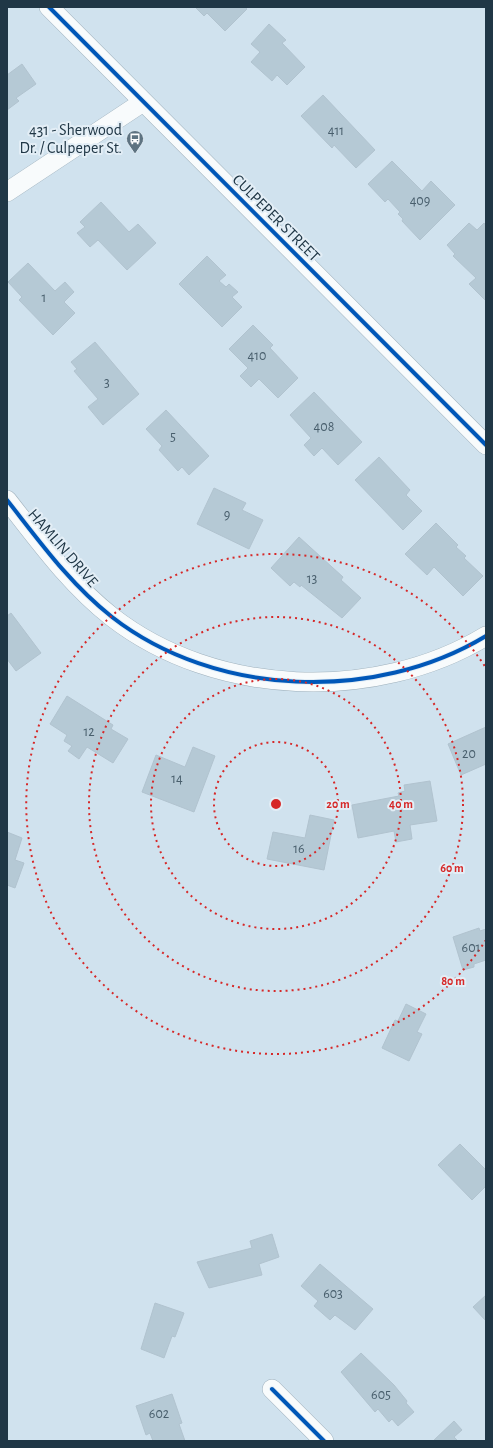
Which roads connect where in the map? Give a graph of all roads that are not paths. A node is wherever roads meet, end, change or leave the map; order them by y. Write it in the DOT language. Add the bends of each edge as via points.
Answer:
graph roads {
  1 [pos="49,7"];
  2 [pos="143,102"];
  3 [pos="7,192"];
  4 [pos="486,445"];
  5 [pos="7,500"];
  6 [pos="486,636"];
  7 [pos="272,1389"];
  8 [pos="324,1441"];
  1 -- 2 [label="street, CULPEPER STREET"];
  2 -- 3 [label="street"];
  2 -- 4 [label="street, CULPEPER STREET"];
  5 -- 6 [label="street, HAMLIN DRIVE" via="59,567 113,617 147,640 184,658 216,668 257,677 300,682 368,678 401,672 433,662"];
  7 -- 8 [label="street"];
}
